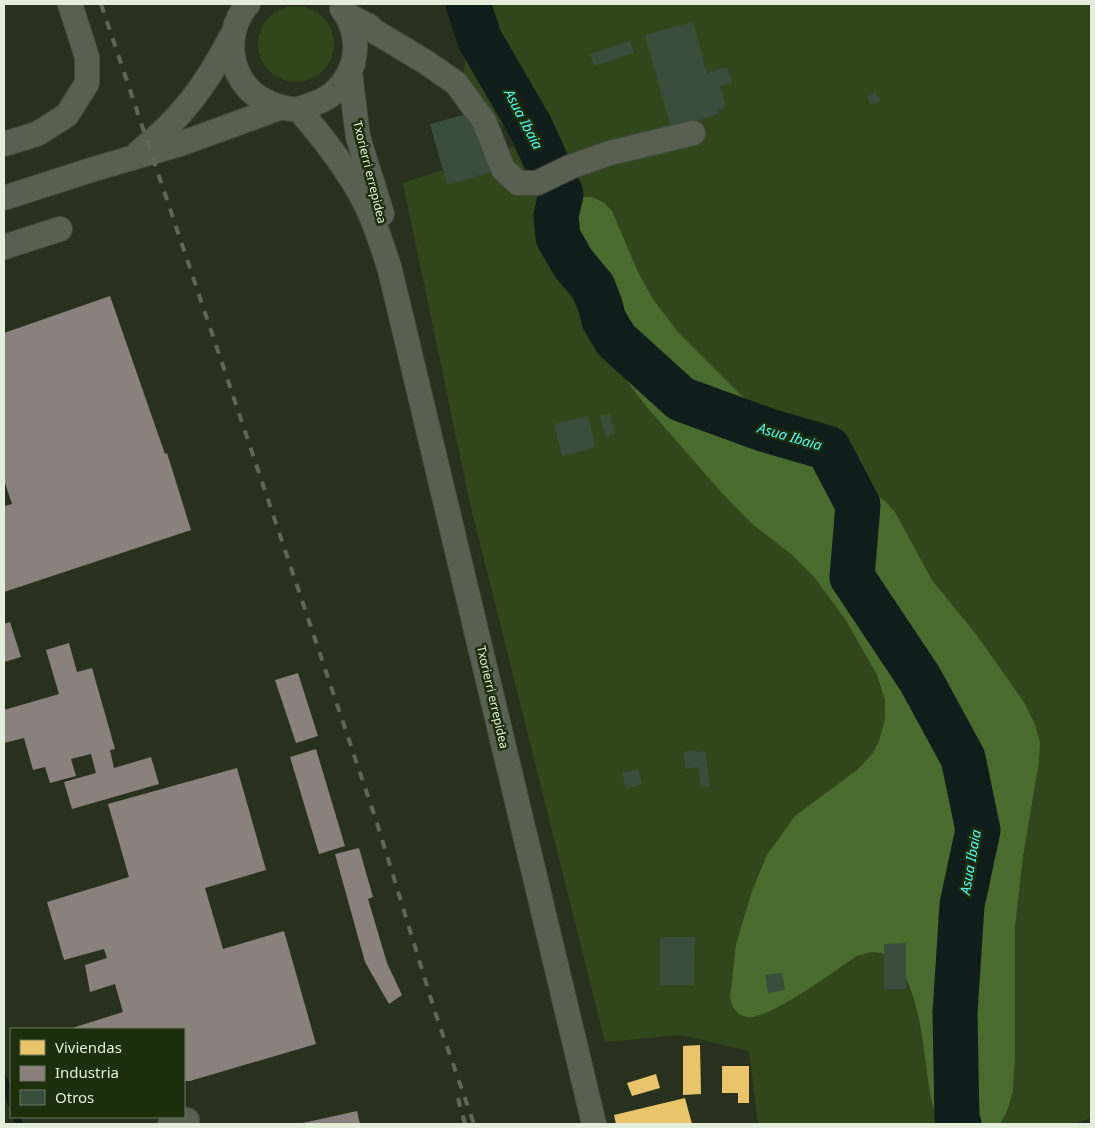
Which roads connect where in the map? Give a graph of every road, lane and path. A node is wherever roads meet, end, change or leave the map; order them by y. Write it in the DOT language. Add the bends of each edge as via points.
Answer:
graph roads {
  1 [pos="70,4"];
  2 [pos="247,4"];
  3 [pos="342,10"];
  4 [pos="232,36"];
  5 [pos="424,61"];
  6 [pos="352,63"];
  7 [pos="290,108"];
  8 [pos="694,133"];
  9 [pos="4,144"];
  10 [pos="131,158"];
  11 [pos="4,198"];
  12 [pos="60,229"];
  13 [pos="4,247"];
  14 [pos="390,270"];
  15 [pos="594,1124"];
  1 -- 9 [label="street" via="87,57 86,84 66,115 37,134"];
  2 -- 4 [label="street, Txorierri errepidea" via="237,19"];
  3 -- 5 [label="street"];
  3 -- 6 [label="street, Txorierri errepidea" via="354,34"];
  4 -- 7 [label="street, Txorierri errepidea" via="236,71 248,89 264,101"];
  4 -- 10 [label="street" via="206,81 184,110"];
  5 -- 6 [label="street" via="394,51 376,51"];
  5 -- 8 [label="street" via="456,83 484,121 503,169 518,183 537,182 610,153"];
  6 -- 7 [label="street" via="338,89 322,102"];
  6 -- 14 [label="street, Txorierri errepidea" via="358,137 382,212"];
  7 -- 10 [label="street"];
  7 -- 14 [label="street, Txorierri errepidea" via="318,131 361,196 378,232"];
  10 -- 11 [label="street"];
  12 -- 13 [label="street"];
  14 -- 15 [label="street, Txorierri errepidea"];
}
